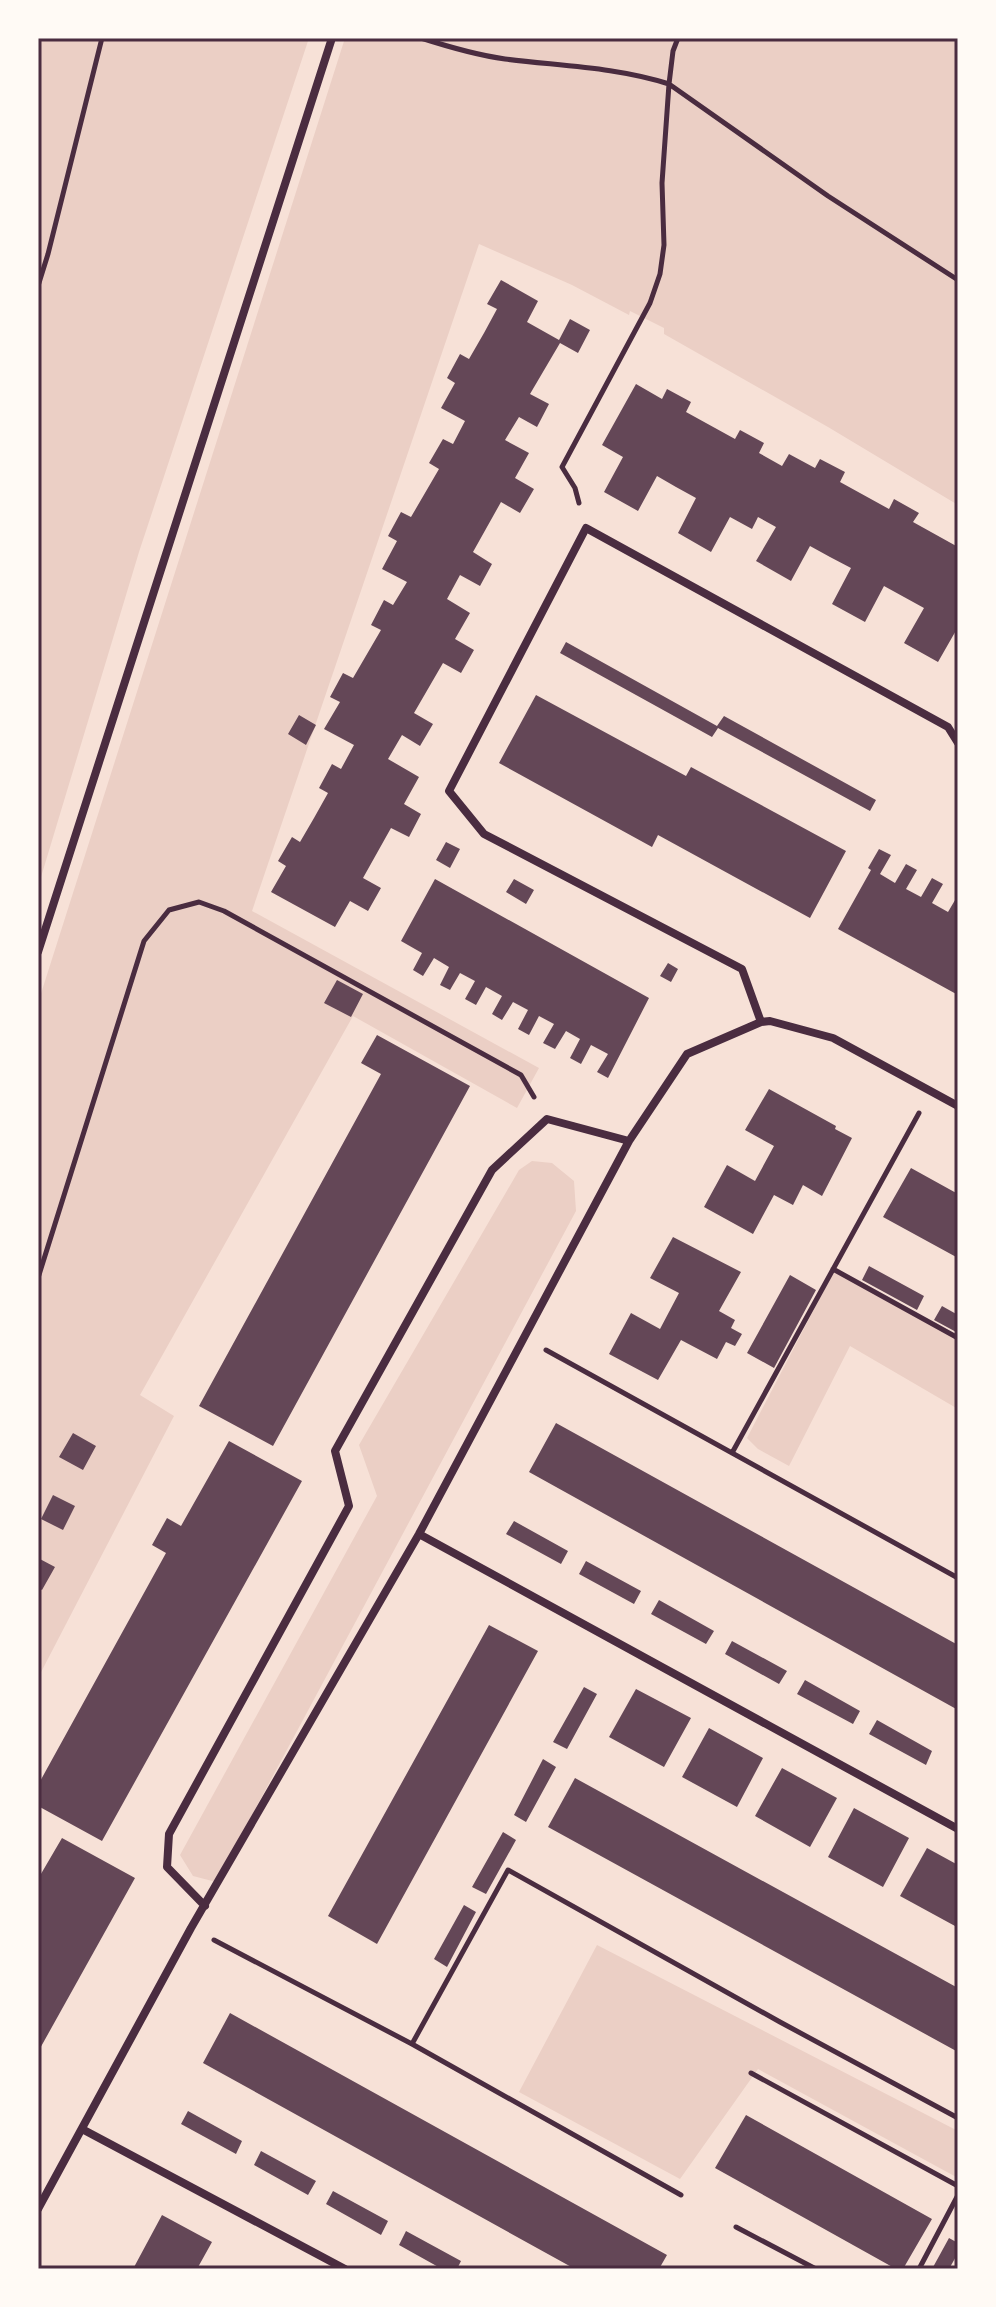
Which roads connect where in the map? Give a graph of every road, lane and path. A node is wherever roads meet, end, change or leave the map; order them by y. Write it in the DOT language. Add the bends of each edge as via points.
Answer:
graph roads {
  1 [pos="102,38"];
  2 [pos="332,38"];
  3 [pos="421,38"];
  4 [pos="678,38"];
  5 [pos="669,84"];
  6 [pos="958,280"];
  7 [pos="38,286"];
  8 [pos="586,528"];
  9 [pos="958,743"];
  10 [pos="38,952"];
  11 [pos="761,1022"];
  12 [pos="931,1092"];
  13 [pos="958,1106"];
  14 [pos="547,1119"];
  15 [pos="629,1141"];
  16 [pos="832,1269"];
  17 [pos="38,1278"];
  18 [pos="524,1337"];
  19 [pos="958,1338"];
  20 [pos="732,1453"];
  21 [pos="419,1534"];
  22 [pos="958,1578"];
  23 [pos="958,1829"];
  24 [pos="205,1906"];
  25 [pos="191,1928"];
  26 [pos="412,2044"];
  27 [pos="751,2073"];
  28 [pos="958,2118"];
  29 [pos="82,2129"];
  30 [pos="958,2186"];
  31 [pos="681,2195"];
  32 [pos="958,2195"];
  33 [pos="38,2209"];
  34 [pos="736,2227"];
  35 [pos="345,2269"];
  36 [pos="816,2269"];
  37 [pos="919,2269"];
  1 -- 7 [label="path"];
  2 -- 10 [label="street"];
  3 -- 5 [label="path" via="458,50 639,74"];
  4 -- 5 [label="path"];
  5 -- 6 [label="path"];
  5 -- 8 [label="path" via="660,274 650,303 562,467 575,488"];
  8 -- 9 [label="street" via="948,727"];
  8 -- 11 [label="street" via="449,791 484,834 742,969"];
  11 -- 12 [label="street" via="833,1038"];
  11 -- 15 [label="street" via="687,1054"];
  12 -- 13 [label="street"];
  12 -- 16 [label="path"];
  14 -- 15 [label="street"];
  14 -- 17 [label="path" via="521,1075 237,918 199,902 169,910 144,941"];
  14 -- 24 [label="street" via="492,1170 335,1451 349,1506 169,1834 167,1867"];
  15 -- 18 [label="street"];
  16 -- 19 [label="path"];
  16 -- 20 [label="path"];
  18 -- 20 [label="path"];
  18 -- 21 [label="street"];
  20 -- 22 [label="path"];
  21 -- 23 [label="street"];
  21 -- 24 [label="street"];
  24 -- 25 [label="street"];
  25 -- 26 [label="path"];
  25 -- 29 [label="street"];
  26 -- 28 [label="path" via="508,1870"];
  26 -- 31 [label="path"];
  27 -- 30 [label="path"];
  29 -- 33 [label="street"];
  29 -- 35 [label="street"];
  32 -- 37 [label="path"];
  34 -- 36 [label="path"];
}
